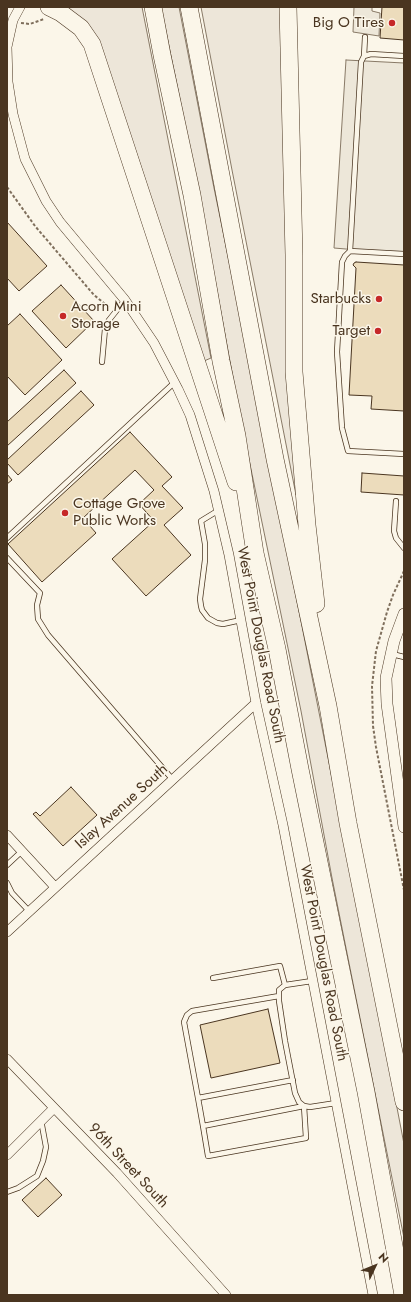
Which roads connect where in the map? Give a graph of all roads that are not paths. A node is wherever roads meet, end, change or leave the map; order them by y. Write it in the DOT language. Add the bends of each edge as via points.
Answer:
graph roads {
  1 [pos="20,7"];
  2 [pos="153,7"];
  3 [pos="189,7"];
  4 [pos="50,8"];
  5 [pos="289,11"];
  6 [pos="365,37"];
  7 [pos="7,47"];
  8 [pos="364,56"];
  9 [pos="404,56"];
  10 [pos="350,251"];
  11 [pos="404,254"];
  12 [pos="125,300"];
  13 [pos="102,362"];
  14 [pos="174,382"];
  15 [pos="404,454"];
  16 [pos="396,501"];
  17 [pos="248,505"];
  18 [pos="219,510"];
  19 [pos="7,538"];
  20 [pos="404,548"];
  21 [pos="7,558"];
  22 [pos="404,614"];
  23 [pos="241,620"];
  24 [pos="391,654"];
  25 [pos="404,657"];
  26 [pos="256,704"];
  27 [pos="328,706"];
  28 [pos="173,780"];
  29 [pos="401,785"];
  30 [pos="404,827"];
  31 [pos="7,835"];
  32 [pos="22,851"];
  33 [pos="7,865"];
  34 [pos="7,883"];
  35 [pos="55,887"];
  36 [pos="29,911"];
  37 [pos="7,932"];
  38 [pos="213,978"];
  39 [pos="312,981"];
  40 [pos="285,985"];
  41 [pos="279,996"];
  42 [pos="7,1059"];
  43 [pos="293,1080"];
  44 [pos="198,1098"];
  45 [pos="404,1102"];
  46 [pos="336,1103"];
  47 [pos="304,1106"];
  48 [pos="54,1108"];
  49 [pos="41,1120"];
  50 [pos="203,1126"];
  51 [pos="7,1154"];
  52 [pos="7,1192"];
  53 [pos="226,1295"];
  54 [pos="373,1295"];
  55 [pos="403,1295"];
  1 -- 7 [label="street, West Point Douglas Road South" via="13,20"];
  2 -- 17 [label="highway" via="192,195"];
  3 -- 27 [label="highway" via="275,459"];
  4 -- 17 [label="highway" via="82,28 92,44 238,488"];
  5 -- 27 [label="highway" via="294,372 307,526"];
  6 -- 8 [label="lane"];
  7 -- 12 [label="street, West Point Douglas Road South" via="8,82 13,114 35,181 60,222"];
  8 -- 9 [label="lane"];
  8 -- 10 [label="lane" via="361,62"];
  10 -- 11 [label="lane"];
  10 -- 15 [label="lane" via="342,262 337,352 342,428 348,451"];
  12 -- 13 [label="lane" via="105,329"];
  12 -- 14 [label="street, West Point Douglas Road South" via="154,344"];
  14 -- 18 [label="street, West Point Douglas Road South" via="190,415"];
  14 -- 19 [label="lane"];
  16 -- 20 [label="lane" via="394,531"];
  17 -- 55 [label="highway" via="255,553 277,649 366,1092"];
  18 -- 23 [label="street, West Point Douglas Road South"];
  18 -- 23 [label="lane" via="201,521 205,544 201,606 208,618 217,622 223,624"];
  21 -- 28 [label="lane" via="40,593 37,605 38,619 48,636"];
  22 -- 24 [label="street"];
  23 -- 26 [label="street, West Point Douglas Road South"];
  24 -- 25 [label="lane"];
  24 -- 29 [label="street" via="386,678 387,704"];
  26 -- 28 [label="street, Islay Avenue South"];
  26 -- 39 [label="street, West Point Douglas Road South" via="283,825"];
  27 -- 45 [label="highway" via="348,823"];
  28 -- 35 [label="street, Islay Avenue South"];
  29 -- 30 [label="street"];
  31 -- 32 [label="street"];
  32 -- 33 [label="lane"];
  32 -- 35 [label="street"];
  34 -- 36 [label="lane" via="12,893"];
  35 -- 36 [label="street, Islay Avenue South"];
  36 -- 37 [label="street, Islay Avenue South"];
  38 -- 40 [label="lane" via="280,966"];
  39 -- 40 [label="lane"];
  39 -- 46 [label="street, West Point Douglas Road South"];
  40 -- 41 [label="lane"];
  41 -- 43 [label="lane" via="284,1041"];
  41 -- 44 [label="lane" via="192,1011 187,1015 184,1022"];
  42 -- 48 [label="street, 96th Street South"];
  43 -- 44 [label="lane"];
  43 -- 47 [label="lane" via="295,1093"];
  44 -- 50 [label="lane"];
  46 -- 47 [label="lane"];
  46 -- 54 [label="street, West Point Douglas Road South"];
  47 -- 50 [label="lane"];
  47 -- 50 [label="lane" via="306,1138 208,1156"];
  48 -- 49 [label="street"];
  48 -- 53 [label="street, 96th Street South" via="117,1173"];
  49 -- 51 [label="street"];
  49 -- 52 [label="lane" via="46,1147 38,1176"];
}
